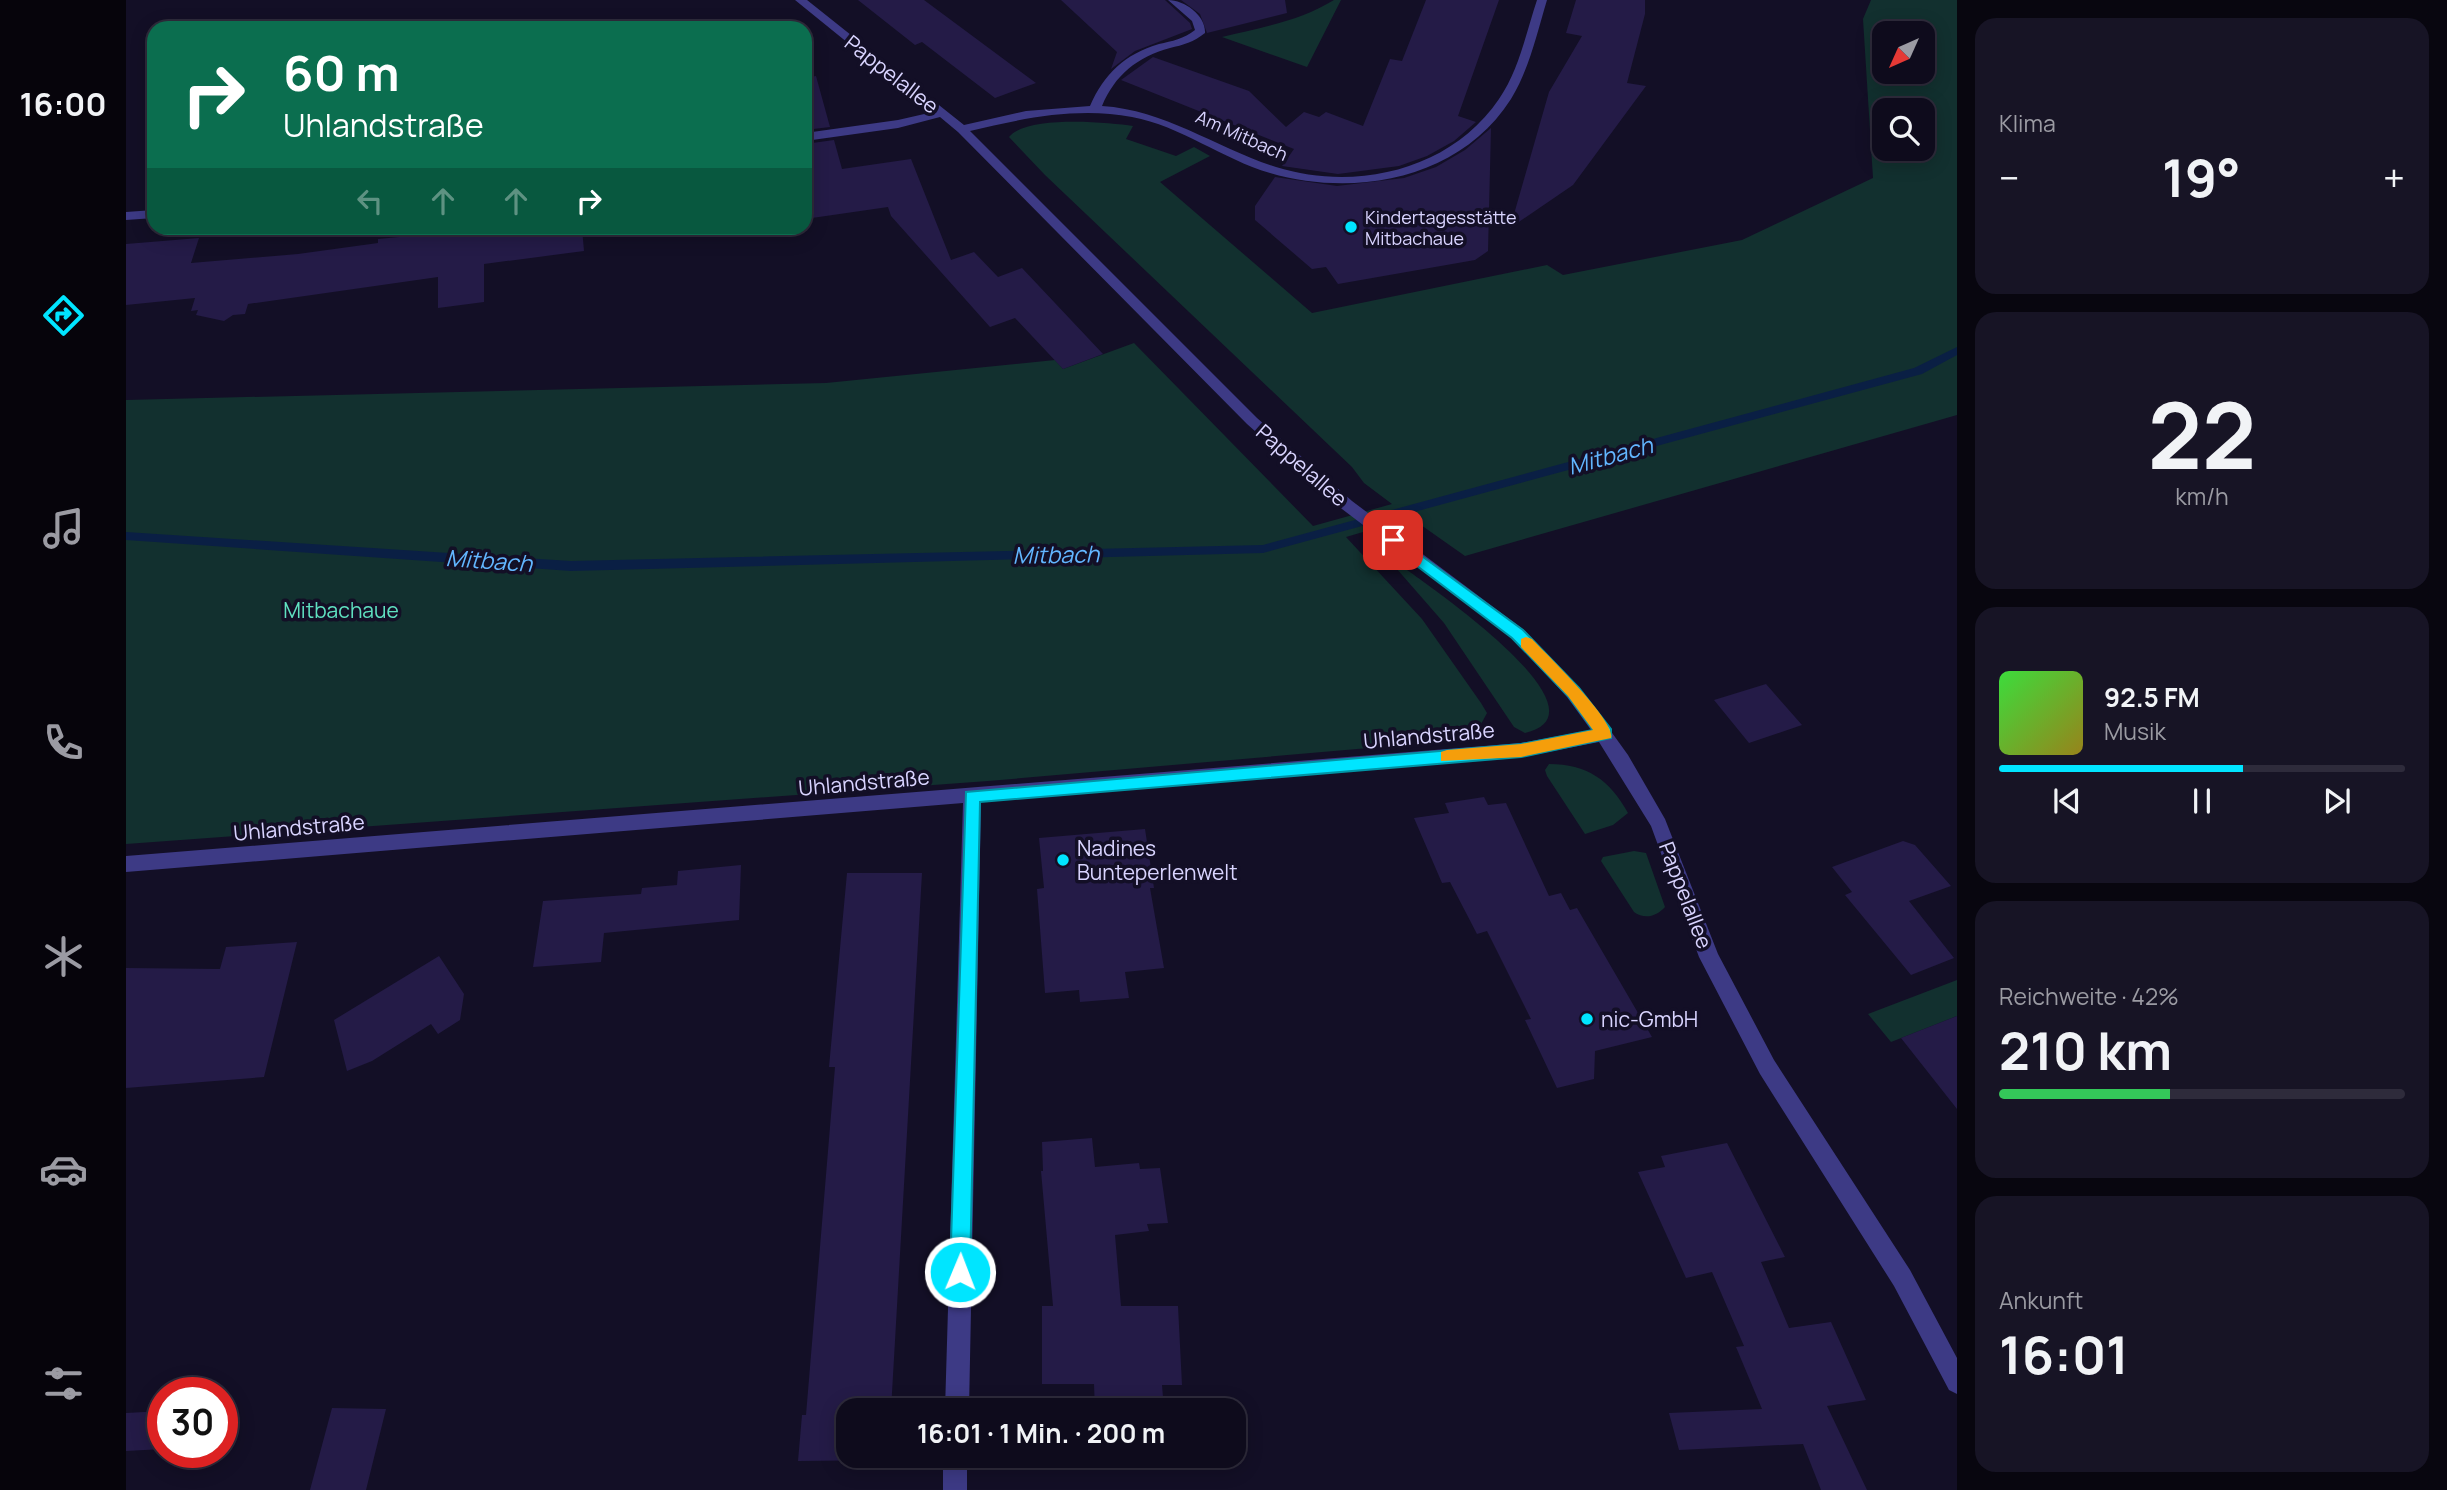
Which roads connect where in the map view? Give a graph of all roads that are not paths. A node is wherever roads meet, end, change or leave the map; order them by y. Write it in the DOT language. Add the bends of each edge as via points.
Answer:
graph roads {
  1 [pos="800,0"];
  2 [pos="1173,0"];
  3 [pos="1542,0"];
  4 [pos="1094,111"];
  5 [pos="942,113"];
  6 [pos="962,129"];
  7 [pos="812,136"];
  8 [pos="147,214"];
  9 [pos="126,216"];
  10 [pos="1605,734"];
  11 [pos="972,796"];
  12 [pos="126,864"];
  13 [pos="1957,1382"];
  14 [pos="957,1398"];
  15 [pos="956,1468"];
  16 [pos="955,1490"];
  1 -- 5 [label="street, Pappelallee"];
  2 -- 4 [label="street" via="1197,20 1201,31 1127,63 1104,85"];
  3 -- 4 [label="street, Am Mitbach" via="1520,69 1493,116 1448,153 1398,175 1351,180 1298,177 1252,162 1168,122"];
  4 -- 6 [label="street, Am Mitbach" via="1040,113"];
  5 -- 6 [label="street, Pappelallee"];
  5 -- 7 [label="street"];
  6 -- 10 [label="street, Pappelallee" via="1243,413 1358,514 1518,634"];
  8 -- 9 [label="street"];
  10 -- 11 [label="street, Uhlandstraße" via="1521,750"];
  10 -- 13 [label="street, Pappelallee" via="1658,824 1709,957 1740,1017 1799,1120 1902,1278"];
  11 -- 12 [label="street, Uhlandstraße"];
  11 -- 14 [label="street"];
  15 -- 16 [label="street"];
}
